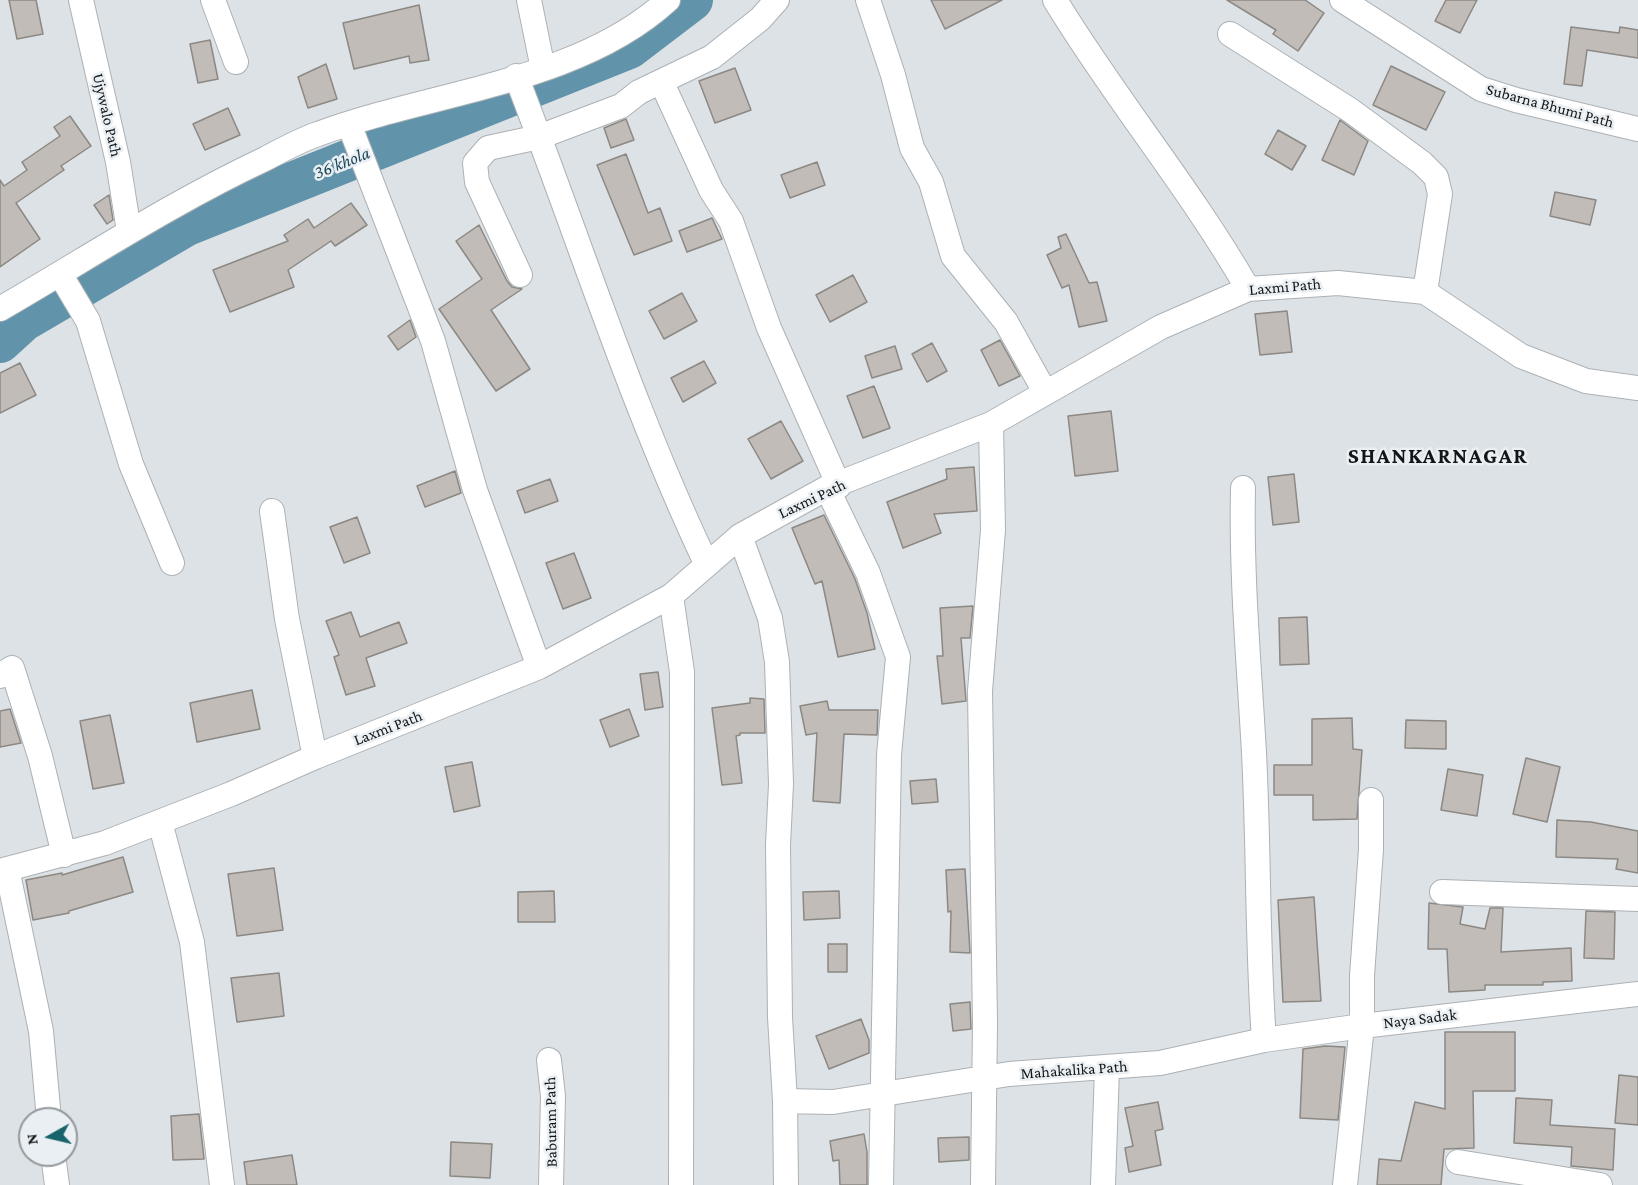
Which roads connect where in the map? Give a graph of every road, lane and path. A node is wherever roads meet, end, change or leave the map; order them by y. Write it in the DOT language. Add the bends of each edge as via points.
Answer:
graph roads {
  1 [pos="81,0"];
  2 [pos="213,0"];
  3 [pos="530,0"];
  4 [pos="668,0"];
  5 [pos="777,0"];
  6 [pos="868,0"];
  7 [pos="1055,0"];
  8 [pos="1342,0"];
  9 [pos="645,10"];
  10 [pos="1230,34"];
  11 [pos="236,62"];
  12 [pos="543,69"];
  13 [pos="516,76"];
  14 [pos="662,83"];
  15 [pos="1638,129"];
  16 [pos="352,133"];
  17 [pos="538,134"];
  18 [pos="129,231"];
  19 [pos="520,275"];
  20 [pos="62,277"];
  21 [pos="1248,289"];
  22 [pos="1425,292"];
  23 [pos="0,309"];
  24 [pos="1638,388"];
  25 [pos="1045,392"];
  26 [pos="991,424"];
  27 [pos="833,487"];
  28 [pos="1243,488"];
  29 [pos="272,511"];
  30 [pos="740,536"];
  31 [pos="172,563"];
  32 [pos="706,563"];
  33 [pos="671,596"];
  34 [pos="539,667"];
  35 [pos="0,676"];
  36 [pos="315,757"];
  37 [pos="1371,800"];
  38 [pos="160,822"];
  39 [pos="64,855"];
  40 [pos="3,870"];
  41 [pos="1442,892"];
  42 [pos="1638,899"];
  43 [pos="1638,994"];
  44 [pos="1362,1026"];
  45 [pos="1264,1040"];
  46 [pos="549,1060"];
  47 [pos="1107,1069"];
  48 [pos="985,1079"];
  49 [pos="884,1093"];
  50 [pos="785,1101"];
  51 [pos="48,1107"];
  52 [pos="1458,1162"];
  53 [pos="55,1167"];
  54 [pos="57,1185"];
  55 [pos="222,1185"];
  56 [pos="551,1185"];
  57 [pos="681,1185"];
  58 [pos="786,1185"];
  59 [pos="881,1185"];
  60 [pos="983,1185"];
  61 [pos="1103,1185"];
  62 [pos="1345,1185"];
  63 [pos="1600,1185"];
  1 -- 18 [label="street, Ujywalo Path" via="118,162"];
  2 -- 11 [label="street"];
  3 -- 12 [label="street"];
  4 -- 9 [label="street"];
  5 -- 14 [label="street" via="760,19 712,57"];
  6 -- 25 [label="street" via="912,148 931,182 953,256 1006,322"];
  7 -- 21 [label="street" via="1149,142 1215,231"];
  8 -- 15 [label="street, Subarna Bhumi Path" via="1481,89"];
  9 -- 12 [label="street" via="598,47"];
  10 -- 22 [label="street" via="1350,110 1436,177 1440,194"];
  12 -- 13 [label="street"];
  13 -- 16 [label="street"];
  13 -- 17 [label="street"];
  14 -- 17 [label="street" via="639,92 621,106"];
  14 -- 27 [label="street" via="711,190 731,221"];
  16 -- 18 [label="street" via="318,134 227,176"];
  16 -- 34 [label="street" via="434,342 475,490"];
  17 -- 19 [label="street" via="488,148 475,163 477,182"];
  17 -- 32 [label="street" via="621,360"];
  18 -- 20 [label="street"];
  20 -- 23 [label="street"];
  20 -- 31 [label="street" via="88,321 130,464"];
  21 -- 22 [label="street, Laxmi Path" via="1338,283"];
  21 -- 25 [label="street, Laxmi Path" via="1161,327"];
  22 -- 24 [label="street, Laxmi Path" via="1521,356 1586,381"];
  25 -- 26 [label="street, Laxmi Path"];
  26 -- 27 [label="street, Laxmi Path"];
  26 -- 48 [label="street" via="993,530 980,691"];
  27 -- 30 [label="street, Laxmi Path"];
  27 -- 49 [label="street" via="898,657 889,755"];
  28 -- 45 [label="street" via="1245,629 1254,753"];
  29 -- 36 [label="street" via="287,619"];
  30 -- 32 [label="street, Laxmi Path"];
  30 -- 50 [label="street" via="770,618 777,662 780,1017"];
  32 -- 33 [label="street, Laxmi Path"];
  33 -- 34 [label="street, Laxmi Path"];
  33 -- 57 [label="street" via="682,672"];
  34 -- 36 [label="street, Laxmi Path"];
  35 -- 39 [label="street" via="12,668"];
  36 -- 38 [label="street, Laxmi Path"];
  37 -- 44 [label="street"];
  38 -- 39 [label="street, Laxmi Path"];
  38 -- 55 [label="street" via="192,942"];
  39 -- 40 [label="street, Laxmi Path"];
  40 -- 51 [label="street" via="41,1031"];
  41 -- 42 [label="street"];
  43 -- 44 [label="street, Naya Sadak"];
  44 -- 45 [label="street, Mahakalika Path"];
  44 -- 62 [label="street, Naya Sadak"];
  45 -- 47 [label="street, Mahakalika Path" via="1160,1063"];
  46 -- 56 [label="street, Baburam Path" via="553,1096"];
  47 -- 48 [label="street, Mahakalika Path"];
  47 -- 61 [label="street"];
  48 -- 49 [label="street, Mahakalika Path"];
  48 -- 60 [label="street"];
  49 -- 50 [label="street, Mahakalika Path" via="833,1102"];
  49 -- 59 [label="street"];
  50 -- 58 [label="street"];
  52 -- 63 [label="street"];
  53 -- 54 [label="street"];
}
